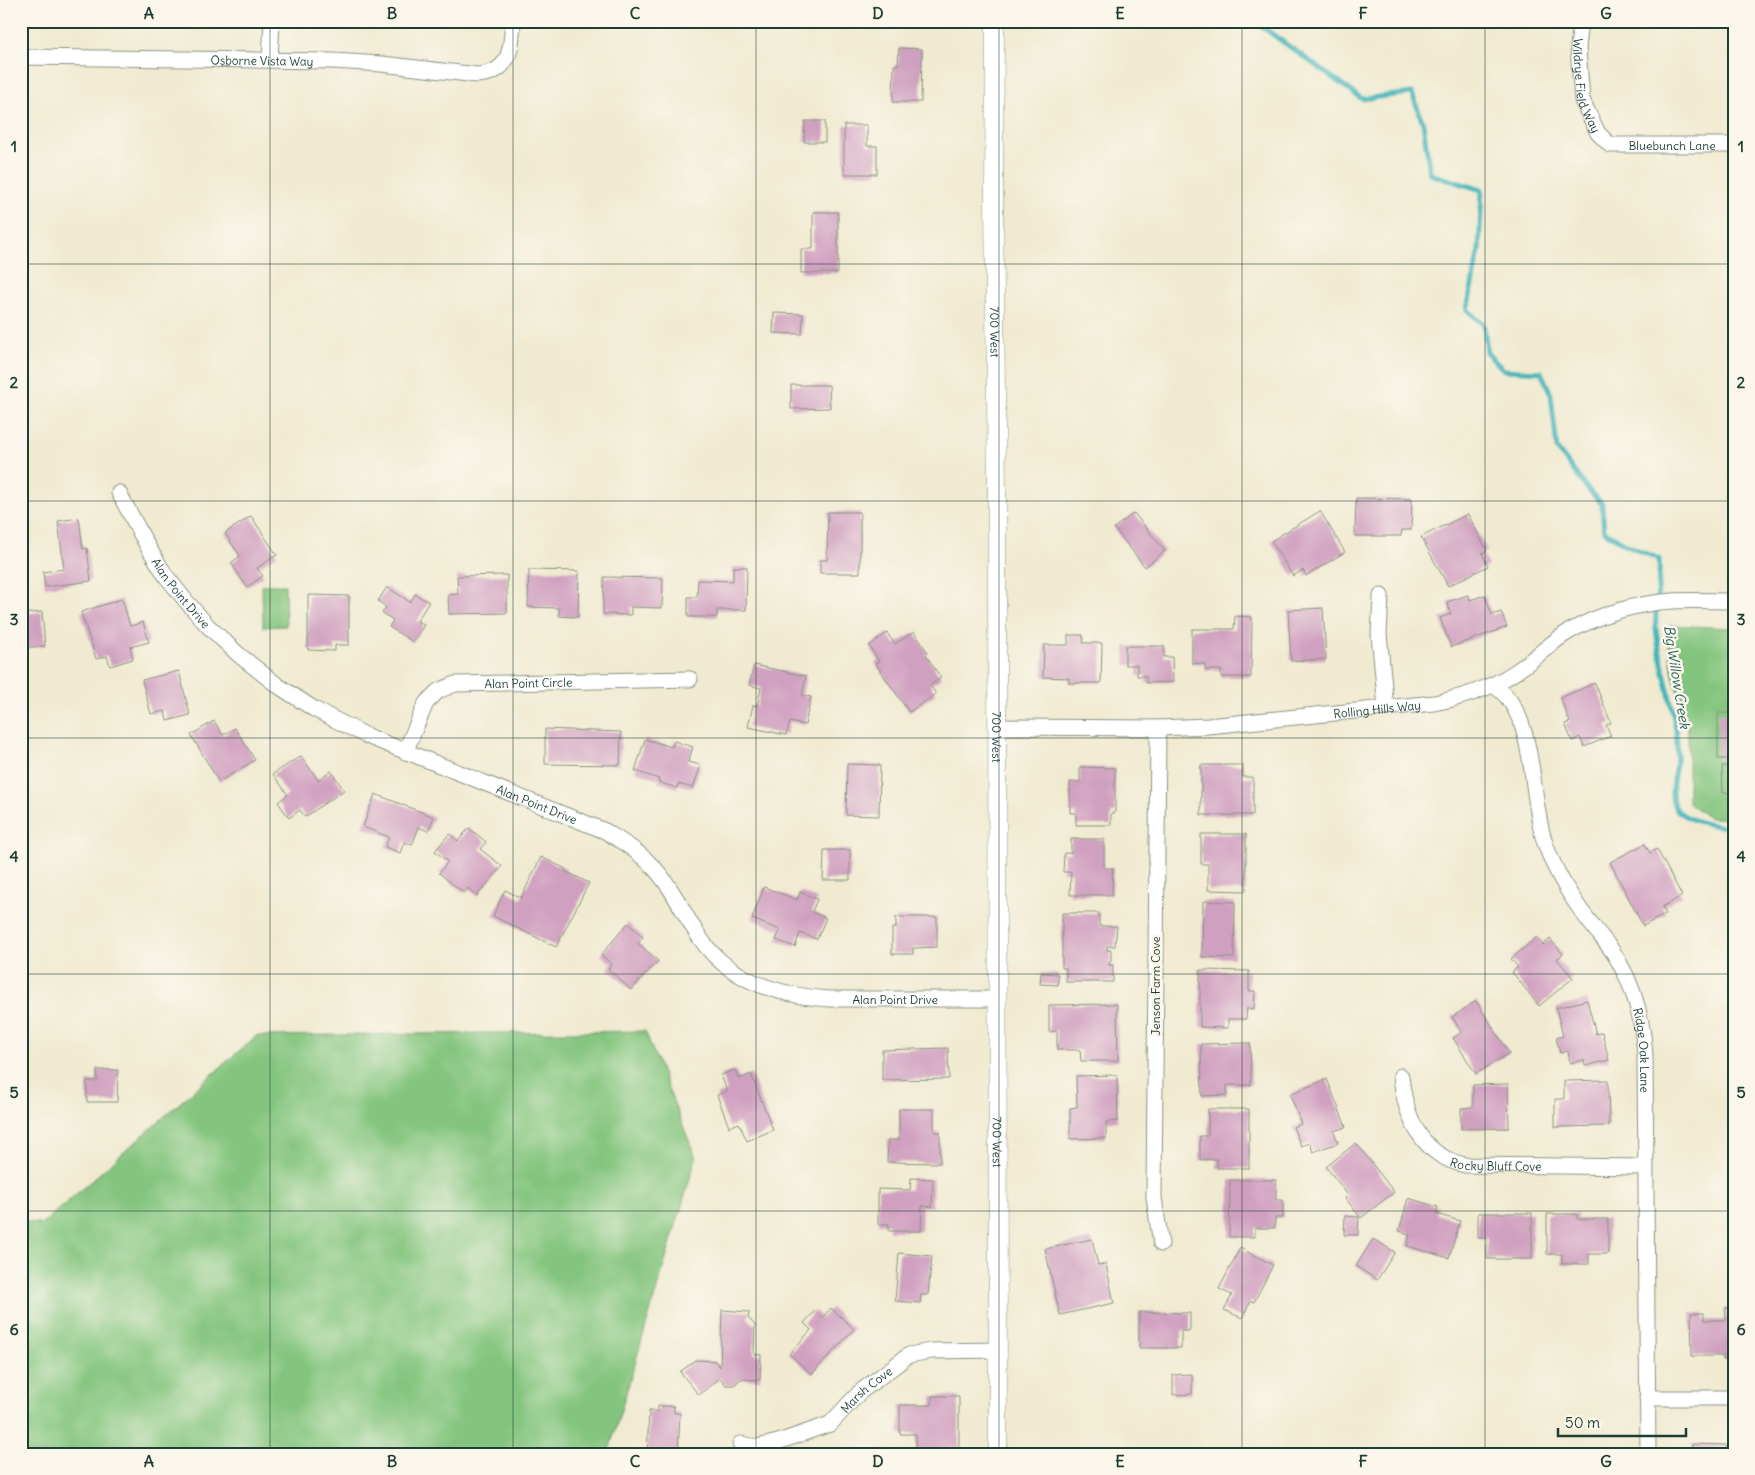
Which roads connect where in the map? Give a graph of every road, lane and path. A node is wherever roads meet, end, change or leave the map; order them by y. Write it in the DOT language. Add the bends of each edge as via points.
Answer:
graph roads {
  1 [pos="272,21"];
  2 [pos="513,21"];
  3 [pos="995,21"];
  4 [pos="1581,21"];
  5 [pos="21,57"];
  6 [pos="270,59"];
  7 [pos="1610,145"];
  8 [pos="1734,145"];
  9 [pos="119,493"];
  10 [pos="1381,596"];
  11 [pos="1734,602"];
  12 [pos="690,680"];
  13 [pos="1493,685"];
  14 [pos="1386,708"];
  15 [pos="997,727"];
  16 [pos="1158,728"];
  17 [pos="405,752"];
  18 [pos="997,999"];
  19 [pos="1401,1076"];
  20 [pos="1646,1167"];
  21 [pos="1161,1244"];
  22 [pos="998,1350"];
  23 [pos="1647,1398"];
  24 [pos="1734,1398"];
  25 [pos="740,1444"];
  26 [pos="998,1454"];
  27 [pos="1648,1454"];
  1 -- 6 [label="street"];
  2 -- 6 [label="street, Osborne Vista Way" via="511,49 500,68 476,75 382,64"];
  3 -- 15 [label="street, 700 West"];
  4 -- 7 [label="street, Wildrye Field Way" via="1578,48 1582,100 1598,133"];
  5 -- 6 [label="street, Osborne Vista Way"];
  7 -- 8 [label="street, Bluebunch Lane"];
  9 -- 17 [label="street, Alan Point Drive" via="166,576 208,626 239,655 314,709"];
  10 -- 14 [label="street" via="1379,634"];
  11 -- 13 [label="street, Rolling Hills Way" via="1672,601 1617,612 1561,636 1524,666"];
  12 -- 17 [label="street, Alan Point Circle" via="455,684 438,691 426,703"];
  13 -- 14 [label="street, Rolling Hills Way" via="1451,700"];
  13 -- 20 [label="street, Ridge Oak Lane" via="1507,697 1525,735 1539,825 1553,862 1576,903 1619,962 1634,994 1644,1035"];
  14 -- 16 [label="street, Rolling Hills Way"];
  15 -- 16 [label="street, Rolling Hills Way"];
  15 -- 18 [label="street, 700 West"];
  16 -- 21 [label="street, Jenson Farm Cove" via="1154,1198"];
  17 -- 18 [label="street, Alan Point Drive" via="605,830 652,865 670,888 700,940 722,962 748,980 776,992 830,999"];
  18 -- 22 [label="street, 700 West"];
  19 -- 20 [label="street, Rocky Bluff Cove" via="1407,1107 1422,1138 1448,1160 1465,1164"];
  20 -- 23 [label="street, Ridge Oak Lane"];
  22 -- 25 [label="street, Marsh Cove" via="909,1355 860,1392 830,1424 778,1442 757,1446"];
  22 -- 26 [label="street, 700 West"];
  23 -- 24 [label="street"];
  23 -- 27 [label="street, Ridge Oak Lane"];
}
